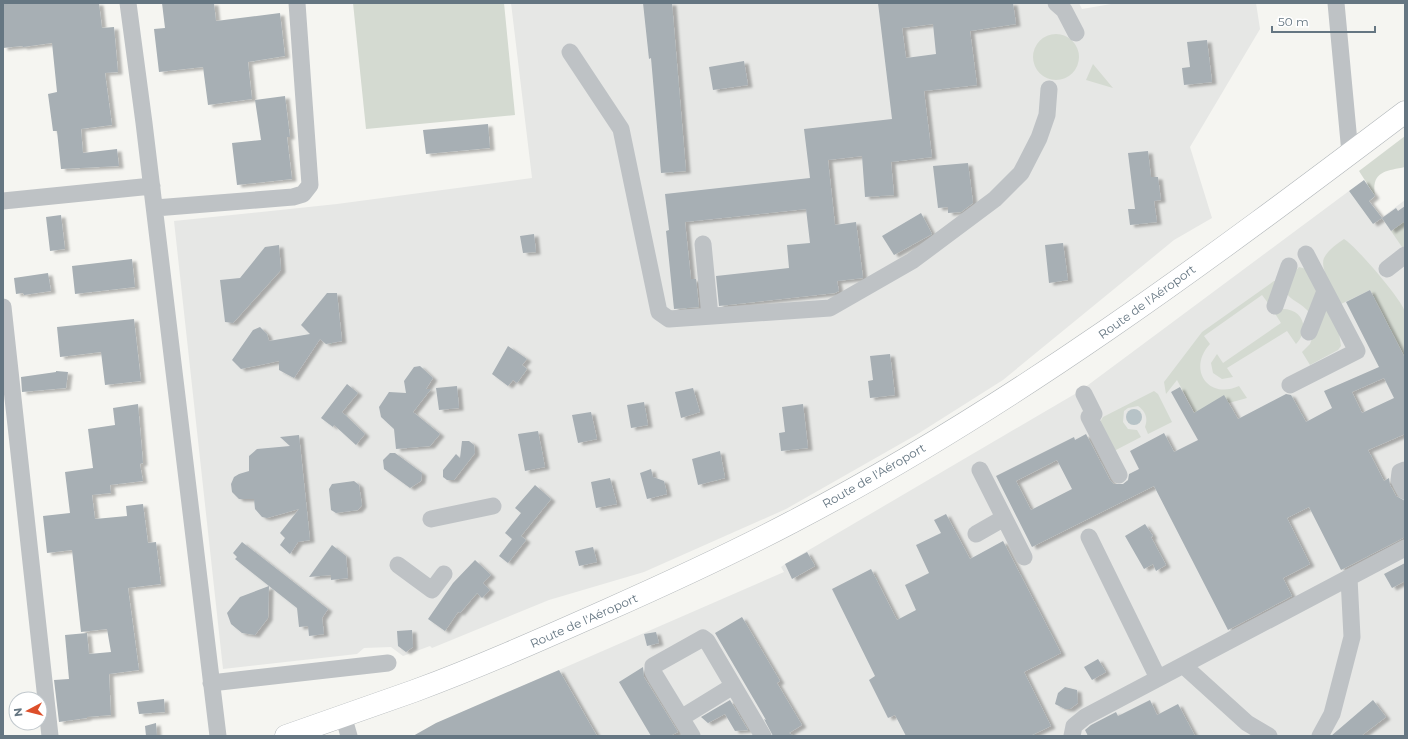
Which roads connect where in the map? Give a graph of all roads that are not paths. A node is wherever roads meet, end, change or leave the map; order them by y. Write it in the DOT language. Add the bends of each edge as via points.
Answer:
graph roads {
  1 [pos="128,3"];
  2 [pos="297,3"];
  3 [pos="1056,3"];
  4 [pos="1336,3"];
  5 [pos="1076,33"];
  6 [pos="570,52"];
  7 [pos="1050,89"];
  8 [pos="1405,112"];
  9 [pos="1350,154"];
  10 [pos="152,186"];
  11 [pos="3,201"];
  12 [pos="155,208"];
  13 [pos="703,244"];
  14 [pos="1306,254"];
  15 [pos="1405,255"];
  16 [pos="1289,266"];
  17 [pos="1387,269"];
  18 [pos="1325,291"];
  19 [pos="1275,306"];
  20 [pos="3,307"];
  21 [pos="710,316"];
  22 [pos="1309,332"];
  23 [pos="1290,385"];
  24 [pos="1084,394"];
  25 [pos="980,470"];
  26 [pos="1405,470"];
  27 [pos="1119,475"];
  28 [pos="1405,491"];
  29 [pos="493,506"];
  30 [pos="1004,518"];
  31 [pos="431,519"];
  32 [pos="976,534"];
  33 [pos="1089,537"];
  34 [pos="1405,548"];
  35 [pos="1024,557"];
  36 [pos="398,565"];
  37 [pos="444,574"];
  38 [pos="1349,578"];
  39 [pos="388,663"];
  40 [pos="1184,666"];
  41 [pos="1158,678"];
  42 [pos="211,683"];
  43 [pos="733,686"];
  44 [pos="343,715"];
  45 [pos="681,718"];
  46 [pos="50,736"];
  47 [pos="218,736"];
  48 [pos="286,736"];
  49 [pos="349,736"];
  50 [pos="692,736"];
  51 [pos="762,736"];
  52 [pos="1072,736"];
  53 [pos="1269,736"];
  54 [pos="1320,736"];
  1 -- 10 [label="street"];
  2 -- 12 [label="street" via="310,186 303,194 293,196"];
  3 -- 5 [label="street" via="1064,10"];
  4 -- 9 [label="street"];
  6 -- 21 [label="street" via="621,129 659,312 669,319"];
  7 -- 21 [label="street" via="1047,115 1039,138 1021,173 995,199 912,261 830,308"];
  8 -- 9 [label="main road, Route de l'Aéroport"];
  9 -- 44 [label="main road, Route de l'Aéroport" via="1088,344 1011,395 931,444 793,522 672,581 532,644 413,691"];
  10 -- 11 [label="street"];
  10 -- 12 [label="street"];
  12 -- 42 [label="street"];
  13 -- 21 [label="street"];
  14 -- 18 [label="street"];
  15 -- 17 [label="street"];
  16 -- 19 [label="street"];
  18 -- 22 [label="street"];
  18 -- 23 [label="street" via="1357,351"];
  20 -- 46 [label="street"];
  24 -- 27 [label="street"];
  25 -- 30 [label="street"];
  26 -- 28 [label="street" via="1400,472 1398,480"];
  29 -- 31 [label="street"];
  30 -- 32 [label="street"];
  30 -- 35 [label="street"];
  33 -- 41 [label="street"];
  34 -- 38 [label="street"];
  36 -- 37 [label="street" via="432,590"];
  38 -- 40 [label="street"];
  38 -- 54 [label="street" via="1352,636 1332,714"];
  39 -- 42 [label="street"];
  40 -- 41 [label="street"];
  40 -- 53 [label="street" via="1247,723"];
  41 -- 52 [label="street" via="1085,717 1074,726"];
  42 -- 47 [label="street"];
  43 -- 45 [label="street"];
  43 -- 45 [label="street" via="703,638 670,655 654,666 653,672"];
  43 -- 51 [label="street"];
  44 -- 48 [label="main road, Route de l'Aéroport"];
  44 -- 49 [label="street"];
  45 -- 50 [label="street"];
}
